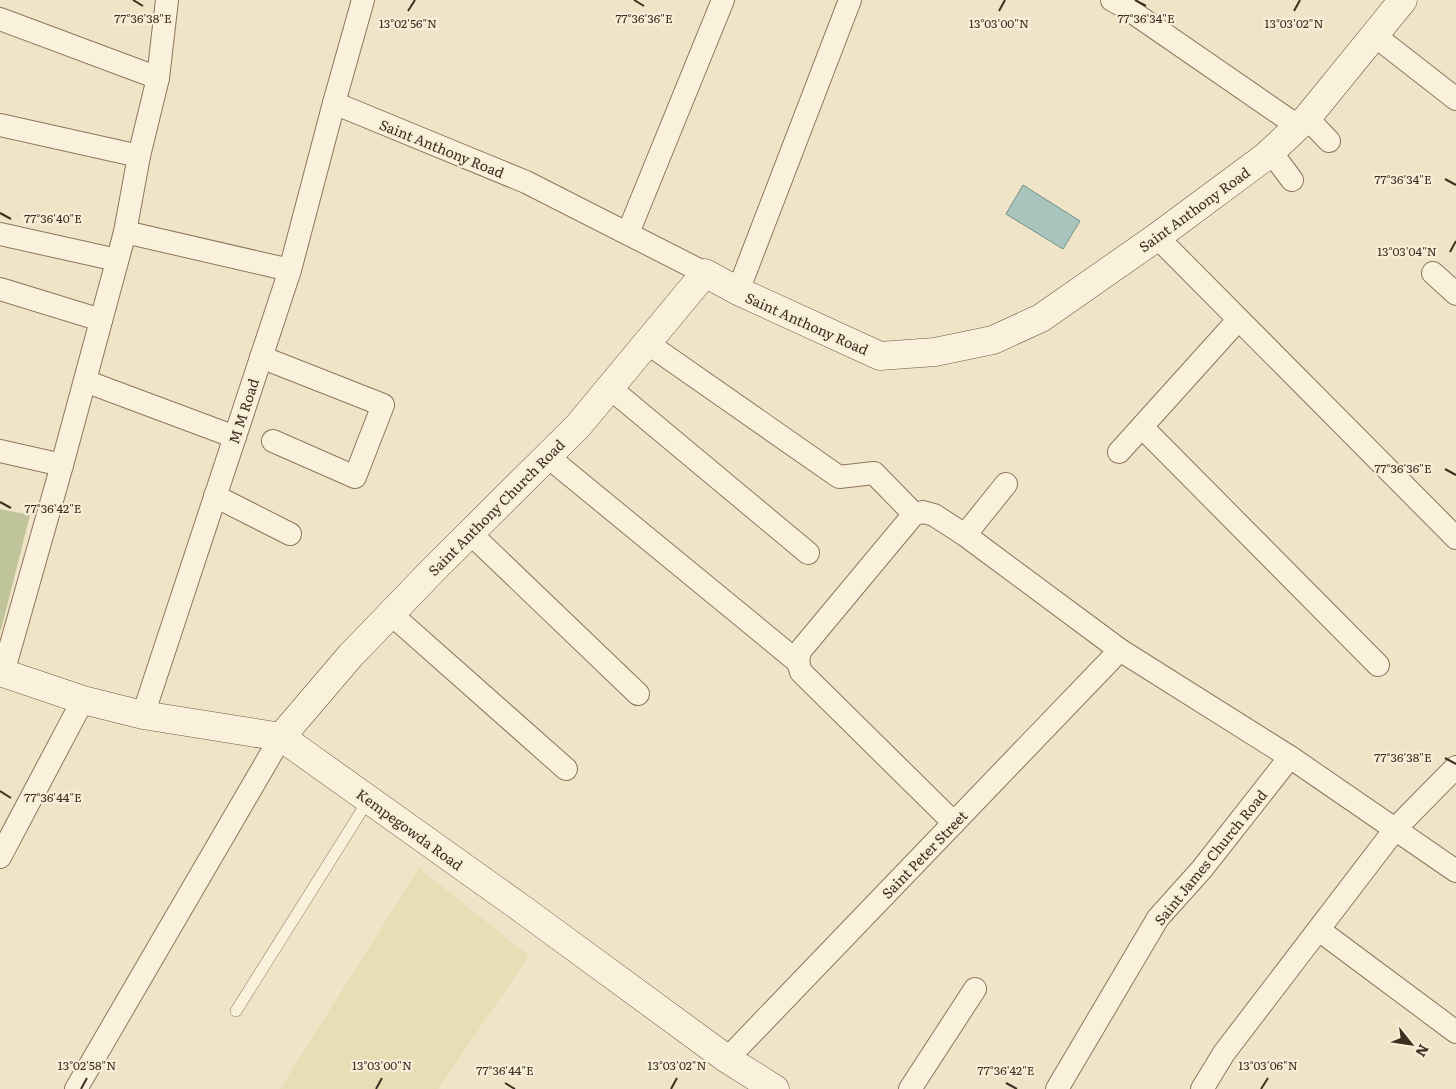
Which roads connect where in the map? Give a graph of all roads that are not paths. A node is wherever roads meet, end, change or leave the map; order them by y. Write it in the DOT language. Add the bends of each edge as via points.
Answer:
graph roads {
  1 [pos="168,0"];
  2 [pos="363,0"];
  3 [pos="723,0"];
  4 [pos="850,0"];
  5 [pos="1112,0"];
  6 [pos="1403,0"];
  7 [pos="0,19"];
  8 [pos="1374,35"];
  9 [pos="158,78"];
  10 [pos="1456,99"];
  11 [pos="334,103"];
  12 [pos="1303,122"];
  13 [pos="0,125"];
  14 [pos="1329,141"];
  15 [pos="1271,152"];
  16 [pos="139,156"];
  17 [pos="1292,180"];
  18 [pos="125,232"];
  19 [pos="628,233"];
  20 [pos="0,234"];
  21 [pos="1157,237"];
  22 [pos="117,260"];
  23 [pos="290,270"];
  24 [pos="704,273"];
  25 [pos="1433,273"];
  26 [pos="0,289"];
  27 [pos="738,291"];
  28 [pos="1456,294"];
  29 [pos="101,320"];
  30 [pos="1238,320"];
  31 [pos="647,343"];
  32 [pos="261,357"];
  33 [pos="85,381"];
  34 [pos="610,388"];
  35 [pos="1142,427"];
  36 [pos="235,437"];
  37 [pos="273,441"];
  38 [pos="0,451"];
  39 [pos="1119,452"];
  40 [pos="547,456"];
  41 [pos="62,465"];
  42 [pos="1006,484"];
  43 [pos="215,496"];
  44 [pos="914,514"];
  45 [pos="470,533"];
  46 [pos="290,534"];
  47 [pos="965,535"];
  48 [pos="1456,538"];
  49 [pos="808,553"];
  50 [pos="391,614"];
  51 [pos="1120,650"];
  52 [pos="798,662"];
  53 [pos="1378,665"];
  54 [pos="2,672"];
  55 [pos="638,694"];
  56 [pos="83,700"];
  57 [pos="143,715"];
  58 [pos="281,737"];
  59 [pos="1290,757"];
  60 [pos="1456,767"];
  61 [pos="566,769"];
  62 [pos="369,799"];
  63 [pos="954,823"];
  64 [pos="1396,828"];
  65 [pos="0,857"];
  66 [pos="1456,871"];
  67 [pos="1318,930"];
  68 [pos="975,989"];
  69 [pos="236,1011"];
  70 [pos="1456,1032"];
  71 [pos="727,1059"];
  72 [pos="76,1089"];
  73 [pos="775,1089"];
  74 [pos="910,1089"];
  75 [pos="1057,1089"];
  76 [pos="1202,1089"];
  1 -- 9 [label="street"];
  2 -- 11 [label="street, M M Road"];
  3 -- 19 [label="street"];
  4 -- 27 [label="street"];
  5 -- 12 [label="street"];
  6 -- 8 [label="street, Saint Anthony Road"];
  7 -- 9 [label="street"];
  8 -- 10 [label="street"];
  8 -- 12 [label="street, Saint Anthony Road"];
  9 -- 16 [label="street"];
  11 -- 19 [label="street, Saint Anthony Road" via="526,182"];
  11 -- 23 [label="street, M M Road"];
  12 -- 14 [label="street"];
  12 -- 15 [label="street, Saint Anthony Road"];
  13 -- 16 [label="street"];
  15 -- 17 [label="street"];
  15 -- 21 [label="street, Saint Anthony Road"];
  16 -- 18 [label="street"];
  18 -- 22 [label="street"];
  18 -- 23 [label="street"];
  19 -- 24 [label="street, Saint Anthony Road"];
  20 -- 22 [label="street"];
  21 -- 27 [label="street, Saint Anthony Road" via="1041,318 993,340 935,352 880,356"];
  21 -- 30 [label="street"];
  22 -- 29 [label="street"];
  23 -- 32 [label="street, M M Road"];
  24 -- 27 [label="street, Saint Anthony Road"];
  24 -- 31 [label="street, Saint Anthony Church Road"];
  25 -- 28 [label="street"];
  26 -- 29 [label="street"];
  29 -- 33 [label="street"];
  30 -- 35 [label="street"];
  30 -- 48 [label="street"];
  31 -- 34 [label="street, Saint Anthony Church Road"];
  31 -- 44 [label="street" via="839,478 874,473"];
  32 -- 36 [label="street, M M Road"];
  32 -- 37 [label="street" via="383,405 355,477"];
  33 -- 36 [label="street"];
  33 -- 41 [label="street"];
  34 -- 40 [label="street, Saint Anthony Church Road"];
  34 -- 49 [label="street"];
  35 -- 39 [label="street"];
  35 -- 53 [label="street"];
  36 -- 43 [label="street, M M Road"];
  38 -- 41 [label="street"];
  40 -- 45 [label="street, Saint Anthony Church Road"];
  40 -- 52 [label="street"];
  41 -- 54 [label="street"];
  42 -- 47 [label="street"];
  43 -- 46 [label="street"];
  43 -- 57 [label="street, M M Road"];
  44 -- 47 [label="street" via="934,515"];
  44 -- 52 [label="street" via="800,651"];
  45 -- 50 [label="street, Saint Anthony Church Road"];
  45 -- 55 [label="street"];
  47 -- 51 [label="street"];
  50 -- 58 [label="street, Saint Anthony Church Road"];
  50 -- 61 [label="street"];
  51 -- 59 [label="street"];
  51 -- 63 [label="street, Saint Peter Street"];
  52 -- 63 [label="street" via="800,672"];
  54 -- 56 [label="street, Kempegowda Road"];
  56 -- 57 [label="street, Kempegowda Road"];
  56 -- 65 [label="street"];
  57 -- 58 [label="street, Kempegowda Road"];
  58 -- 62 [label="street, Kempegowda Road"];
  58 -- 72 [label="street"];
  59 -- 64 [label="street"];
  59 -- 75 [label="street, Saint James Church Road" via="1202,869 1158,918"];
  60 -- 64 [label="street"];
  62 -- 69 [label="lane"];
  62 -- 71 [label="street, Kempegowda Road"];
  63 -- 71 [label="street, Saint Peter Street"];
  64 -- 66 [label="street"];
  64 -- 67 [label="street"];
  67 -- 70 [label="street"];
  67 -- 76 [label="street" via="1224,1053"];
  68 -- 74 [label="street"];
  71 -- 73 [label="street, Kempegowda Road"];
}
